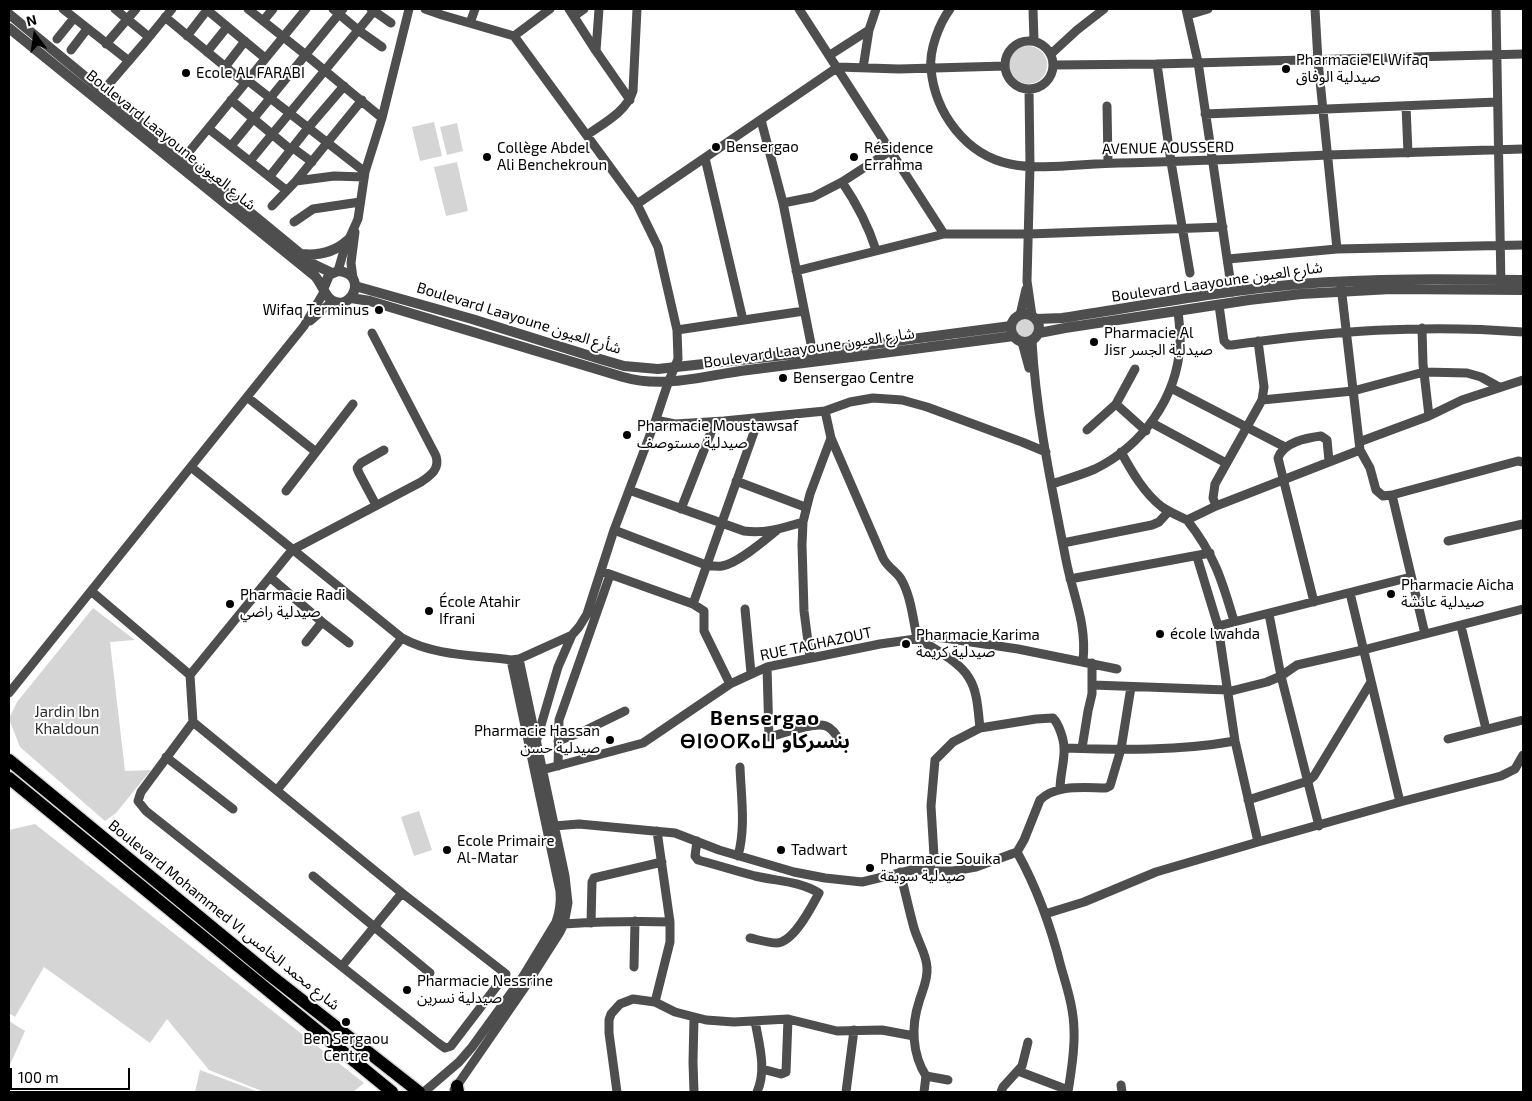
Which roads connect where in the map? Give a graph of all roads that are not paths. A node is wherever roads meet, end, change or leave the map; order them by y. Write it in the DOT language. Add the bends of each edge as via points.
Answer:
graph roads {
  1 [pos="115,9"];
  2 [pos="136,9"];
  3 [pos="172,9"];
  4 [pos="207,9"];
  5 [pos="248,9"];
  6 [pos="273,9"];
  7 [pos="304,9"];
  8 [pos="408,9"];
  9 [pos="424,9"];
  10 [pos="475,9"];
  11 [pos="550,9"];
  12 [pos="584,9"];
  13 [pos="599,9"];
  14 [pos="637,9"];
  15 [pos="799,9"];
  16 [pos="876,9"];
  17 [pos="950,9"];
  18 [pos="1034,9"];
  19 [pos="1104,9"];
  20 [pos="1208,9"];
  21 [pos="1315,9"];
  22 [pos="1496,9"];
  23 [pos="338,10"];
  24 [pos="373,10"];
  25 [pos="571,12"];
  26 [pos="1187,12"];
  27 [pos="71,13"];
  28 [pos="9,14"];
  29 [pos="165,17"];
  30 [pos="127,19"];
  31 [pos="263,21"];
  32 [pos="470,22"];
  33 [pos="391,23"];
  34 [pos="228,27"];
  35 [pos="9,28"];
  36 [pos="87,29"];
  37 [pos="358,30"];
  38 [pos="869,30"];
  39 [pos="187,36"];
  40 [pos="514,36"];
  41 [pos="149,37"];
  42 [pos="283,37"];
  43 [pos="57,39"];
  44 [pos="245,41"];
  45 [pos="1034,41"];
  46 [pos="106,44"];
  47 [pos="382,47"];
  48 [pos="71,50"];
  49 [pos="596,51"];
  50 [pos="207,52"];
  51 [pos="1051,54"];
  52 [pos="1523,54"];
  53 [pos="306,55"];
  54 [pos="830,55"];
  55 [pos="1496,55"];
  56 [pos="265,58"];
  57 [pos="129,61"];
  58 [pos="1318,61"];
  59 [pos="1198,62"];
  60 [pos="1157,64"];
  61 [pos="1054,65"];
  62 [pos="1005,66"];
  63 [pos="225,67"];
  64 [pos="838,67"];
  65 [pos="863,68"];
  66 [pos="931,68"];
  67 [pos="325,71"];
  68 [pos="246,81"];
  69 [pos="344,86"];
  70 [pos="1029,89"];
  71 [pos="102,92"];
  72 [pos="270,98"];
  73 [pos="231,100"];
  74 [pos="362,100"];
  75 [pos="630,100"];
  76 [pos="1497,102"];
  77 [pos="1107,106"];
  78 [pos="1406,106"];
  79 [pos="1323,109"];
  80 [pos="290,114"];
  81 [pos="1205,114"];
  82 [pos="254,118"];
  83 [pos="382,118"];
  84 [pos="762,120"];
  85 [pos="308,128"];
  86 [pos="209,129"];
  87 [pos="272,134"];
  88 [pos="587,135"];
  89 [pos="328,144"];
  90 [pos="231,146"];
  91 [pos="292,149"];
  92 [pos="1523,149"];
  93 [pos="1498,150"];
  94 [pos="890,151"];
  95 [pos="1408,153"];
  96 [pos="1327,155"];
  97 [pos="184,158"];
  98 [pos="705,158"];
  99 [pos="250,161"];
  100 [pos="1213,161"];
  101 [pos="312,162"];
  102 [pos="1171,162"];
  103 [pos="1108,163"];
  104 [pos="1030,166"];
  105 [pos="364,175"];
  106 [pos="270,176"];
  107 [pos="296,181"];
  108 [pos="842,182"];
  109 [pos="286,190"];
  110 [pos="360,202"];
  111 [pos="783,203"];
  112 [pos="637,204"];
  113 [pos="272,206"];
  114 [pos="294,222"];
  115 [pos="356,227"];
  116 [pos="1223,227"];
  117 [pos="1182,229"];
  118 [pos="944,234"];
  119 [pos="1029,234"];
  120 [pos="348,240"];
  121 [pos="1523,245"];
  122 [pos="1500,247"];
  123 [pos="1337,249"];
  124 [pos="876,250"];
  125 [pos="301,254"];
  126 [pos="1228,259"];
  127 [pos="796,271"];
  128 [pos="335,272"];
  129 [pos="1190,273"];
  130 [pos="1523,280"];
  131 [pos="1027,281"];
  132 [pos="354,282"];
  133 [pos="1501,284"];
  134 [pos="1341,286"];
  135 [pos="324,289"];
  136 [pos="1523,290"];
  137 [pos="1232,292"];
  138 [pos="351,298"];
  139 [pos="333,301"];
  140 [pos="1219,305"];
  141 [pos="804,311"];
  142 [pos="1178,311"];
  143 [pos="1020,315"];
  144 [pos="1034,317"];
  145 [pos="743,320"];
  146 [pos="304,326"];
  147 [pos="1422,328"];
  148 [pos="678,330"];
  149 [pos="1345,331"];
  150 [pos="372,332"];
  151 [pos="1523,332"];
  152 [pos="1024,336"];
  153 [pos="1258,341"];
  154 [pos="814,357"];
  155 [pos="675,367"];
  156 [pos="1135,369"];
  157 [pos="1424,372"];
  158 [pos="1523,380"];
  159 [pos="668,383"];
  160 [pos="1499,387"];
  161 [pos="1171,388"];
  162 [pos="1352,391"];
  163 [pos="247,397"];
  164 [pos="1262,400"];
  165 [pos="353,404"];
  166 [pos="1116,404"];
  167 [pos="825,411"];
  168 [pos="1429,416"];
  169 [pos="759,418"];
  170 [pos="656,419"];
  171 [pos="715,422"];
  172 [pos="1152,423"];
  173 [pos="1246,427"];
  174 [pos="1087,430"];
  175 [pos="1146,431"];
  176 [pos="831,438"];
  177 [pos="1360,446"];
  178 [pos="1285,447"];
  179 [pos="384,450"];
  180 [pos="316,452"];
  181 [pos="1046,452"];
  182 [pos="1121,452"];
  183 [pos="1329,461"];
  184 [pos="1226,462"];
  185 [pos="1523,462"];
  186 [pos="191,468"];
  187 [pos="1283,480"];
  188 [pos="736,481"];
  189 [pos="1052,484"];
  190 [pos="629,490"];
  191 [pos="286,491"];
  192 [pos="1392,495"];
  193 [pos="376,505"];
  194 [pos="1216,506"];
  195 [pos="805,507"];
  196 [pos="681,509"];
  197 [pos="1169,511"];
  198 [pos="1187,520"];
  199 [pos="803,522"];
  200 [pos="722,524"];
  201 [pos="1523,524"];
  202 [pos="614,530"];
  203 [pos="777,530"];
  204 [pos="1448,541"];
  205 [pos="1063,543"];
  206 [pos="292,550"];
  207 [pos="1210,553"];
  208 [pos="1197,557"];
  209 [pos="706,565"];
  210 [pos="605,573"];
  211 [pos="1411,577"];
  212 [pos="271,578"];
  213 [pos="1070,579"];
  214 [pos="91,591"];
  215 [pos="1350,593"];
  216 [pos="1314,602"];
  217 [pos="693,604"];
  218 [pos="744,609"];
  219 [pos="1523,609"];
  220 [pos="1269,614"];
  221 [pos="1234,621"];
  222 [pos="322,622"];
  223 [pos="1218,626"];
  224 [pos="1461,626"];
  225 [pos="1425,634"];
  226 [pos="572,635"];
  227 [pos="402,638"];
  228 [pos="917,638"];
  229 [pos="306,642"];
  230 [pos="349,643"];
  231 [pos="1363,650"];
  232 [pos="810,657"];
  233 [pos="515,660"];
  234 [pos="1088,662"];
  235 [pos="767,667"];
  236 [pos="1117,668"];
  237 [pos="751,673"];
  238 [pos="190,674"];
  239 [pos="1281,676"];
  240 [pos="1371,682"];
  241 [pos="730,684"];
  242 [pos="1093,685"];
  243 [pos="1131,687"];
  244 [pos="1227,691"];
  245 [pos="9,693"];
  246 [pos="625,711"];
  247 [pos="1523,720"];
  248 [pos="193,722"];
  249 [pos="980,728"];
  250 [pos="1486,729"];
  251 [pos="1448,739"];
  252 [pos="536,741"];
  253 [pos="558,741"];
  254 [pos="1235,741"];
  255 [pos="841,743"];
  256 [pos="1064,748"];
  257 [pos="1082,748"];
  258 [pos="1121,750"];
  259 [pos="1523,755"];
  260 [pos="166,757"];
  261 [pos="9,760"];
  262 [pos="558,766"];
  263 [pos="740,767"];
  264 [pos="542,770"];
  265 [pos="9,778"];
  266 [pos="1308,781"];
  267 [pos="1060,789"];
  268 [pos="277,790"];
  269 [pos="1248,800"];
  270 [pos="1400,802"];
  271 [pos="233,809"];
  272 [pos="554,826"];
  273 [pos="1319,826"];
  274 [pos="657,831"];
  275 [pos="697,841"];
  276 [pos="1258,842"];
  277 [pos="1017,852"];
  278 [pos="738,856"];
  279 [pos="662,862"];
  280 [pos="900,872"];
  281 [pos="928,872"];
  282 [pos="313,876"];
  283 [pos="825,878"];
  284 [pos="402,893"];
  285 [pos="819,893"];
  286 [pos="1045,914"];
  287 [pos="635,921"];
  288 [pos="670,922"];
  289 [pos="591,923"];
  290 [pos="564,924"];
  291 [pos="374,926"];
  292 [pos="750,938"];
  293 [pos="342,966"];
  294 [pos="634,966"];
  295 [pos="430,973"];
  296 [pos="506,974"];
  297 [pos="518,983"];
  298 [pos="655,1002"];
  299 [pos="694,1018"];
  300 [pos="788,1019"];
  301 [pos="755,1021"];
  302 [pos="854,1030"];
  303 [pos="914,1036"];
  304 [pos="1028,1042"];
  305 [pos="762,1069"];
  306 [pos="1018,1072"];
  307 [pos="926,1076"];
  308 [pos="948,1080"];
  309 [pos="456,1090"];
  310 [pos="1068,1091"];
  311 [pos="392,1092"];
  312 [pos="420,1092"];
  313 [pos="424,1092"];
  314 [pos="617,1092"];
  315 [pos="694,1092"];
  316 [pos="757,1092"];
  317 [pos="846,1092"];
  318 [pos="924,1092"];
  319 [pos="1001,1092"];
  1 -- 30 [label="street"];
  2 -- 30 [label="street"];
  3 -- 29 [label="street"];
  4 -- 34 [label="street"];
  4 -- 39 [label="street"];
  5 -- 31 [label="street"];
  6 -- 31 [label="street"];
  7 -- 42 [label="street"];
  8 -- 83 [label="street"];
  9 -- 32 [label="street"];
  10 -- 32 [label="street"];
  11 -- 40 [label="street"];
  12 -- 25 [label="street"];
  13 -- 49 [label="street"];
  14 -- 75 [label="street"];
  15 -- 54 [label="street"];
  16 -- 38 [label="street"];
  17 -- 66 [label="street, AVENUE AOUSSERD" via="932,50"];
  18 -- 45 [label="street"];
  19 -- 51 [label="street"];
  20 -- 26 [label="street"];
  21 -- 58 [label="street"];
  22 -- 55 [label="street"];
  23 -- 37 [label="street"];
  23 -- 53 [label="street"];
  24 -- 33 [label="street"];
  24 -- 37 [label="street"];
  25 -- 49 [label="street"];
  26 -- 59 [label="street"];
  27 -- 36 [label="street"];
  27 -- 43 [label="street"];
  28 -- 71 [label="street, Boulevard Laayoune شارع العيون"];
  29 -- 39 [label="street"];
  29 -- 41 [label="street"];
  30 -- 41 [label="street"];
  30 -- 46 [label="street"];
  31 -- 42 [label="street"];
  32 -- 40 [label="street"];
  34 -- 44 [label="street"];
  34 -- 50 [label="street"];
  35 -- 135 [label="street, Boulevard Laayoune شارع العيون" via="315,276"];
  36 -- 46 [label="street"];
  36 -- 48 [label="street"];
  37 -- 47 [label="street"];
  37 -- 67 [label="street"];
  38 -- 54 [label="street"];
  38 -- 65 [label="street"];
  39 -- 50 [label="street"];
  40 -- 88 [label="street"];
  41 -- 57 [label="street"];
  42 -- 53 [label="street"];
  42 -- 56 [label="street"];
  44 -- 56 [label="street"];
  44 -- 63 [label="street"];
  45 -- 51 [label="street" via="1044,45"];
  45 -- 62 [label="street" via="1025,41 1010,50"];
  46 -- 57 [label="street"];
  49 -- 75 [label="street"];
  50 -- 63 [label="street"];
  51 -- 61 [label="street"];
  52 -- 55 [label="street"];
  53 -- 67 [label="street"];
  53 -- 72 [label="street"];
  54 -- 64 [label="street"];
  55 -- 58 [label="street"];
  55 -- 76 [label="street"];
  56 -- 68 [label="street"];
  57 -- 71 [label="street"];
  58 -- 59 [label="street"];
  58 -- 79 [label="street"];
  59 -- 60 [label="street"];
  59 -- 81 [label="street"];
  60 -- 61 [label="street"];
  60 -- 102 [label="street"];
  61 -- 70 [label="street" via="1044,84"];
  62 -- 66 [label="street"];
  62 -- 70 [label="street" via="1016,84"];
  63 -- 68 [label="street"];
  64 -- 65 [label="street"];
  64 -- 84 [label="street"];
  64 -- 94 [label="street"];
  65 -- 66 [label="street"];
  66 -- 104 [label="street, AVENUE AOUSSERD" via="943,112 954,130 990,157"];
  67 -- 69 [label="street"];
  67 -- 80 [label="street"];
  68 -- 72 [label="street"];
  68 -- 73 [label="street"];
  69 -- 74 [label="street"];
  69 -- 85 [label="street"];
  70 -- 104 [label="street"];
  71 -- 97 [label="street, Boulevard Laayoune شارع العيون"];
  72 -- 80 [label="street"];
  72 -- 82 [label="street"];
  73 -- 82 [label="street"];
  73 -- 86 [label="street"];
  74 -- 83 [label="street"];
  74 -- 89 [label="street"];
  75 -- 88 [label="street"];
  76 -- 78 [label="street"];
  76 -- 93 [label="street"];
  77 -- 103 [label="street"];
  78 -- 79 [label="street"];
  78 -- 95 [label="street"];
  79 -- 81 [label="street"];
  79 -- 96 [label="street"];
  80 -- 85 [label="street"];
  80 -- 87 [label="street"];
  81 -- 100 [label="street"];
  82 -- 87 [label="street"];
  82 -- 90 [label="street"];
  83 -- 105 [label="street"];
  84 -- 98 [label="street"];
  84 -- 111 [label="street"];
  85 -- 89 [label="street"];
  85 -- 91 [label="street"];
  86 -- 90 [label="street"];
  86 -- 97 [label="street"];
  87 -- 91 [label="street"];
  87 -- 99 [label="street"];
  88 -- 112 [label="street"];
  89 -- 101 [label="street"];
  89 -- 105 [label="street"];
  90 -- 99 [label="street"];
  91 -- 101 [label="street"];
  91 -- 106 [label="street"];
  92 -- 93 [label="street, AVENUE AOUSSERD"];
  93 -- 95 [label="street, AVENUE AOUSSERD"];
  93 -- 122 [label="street"];
  94 -- 108 [label="street"];
  94 -- 118 [label="street"];
  95 -- 96 [label="street, AVENUE AOUSSERD"];
  96 -- 100 [label="street, AVENUE AOUSSERD"];
  96 -- 123 [label="street"];
  97 -- 125 [label="street, Boulevard Laayoune شارع العيون"];
  98 -- 112 [label="street"];
  98 -- 145 [label="street"];
  99 -- 106 [label="street"];
  100 -- 102 [label="street, AVENUE AOUSSERD"];
  100 -- 116 [label="street"];
  101 -- 107 [label="street"];
  102 -- 103 [label="street, AVENUE AOUSSERD"];
  102 -- 117 [label="street"];
  103 -- 104 [label="street, AVENUE AOUSSERD"];
  104 -- 119 [label="street"];
  105 -- 107 [label="street"];
  105 -- 110 [label="street"];
  106 -- 109 [label="street"];
  107 -- 109 [label="street"];
  108 -- 111 [label="street" via="813,197"];
  108 -- 124 [label="street" via="862,214"];
  109 -- 113 [label="street"];
  110 -- 114 [label="street" via="313,210"];
  110 -- 115 [label="street"];
  111 -- 127 [label="street"];
  112 -- 148 [label="street" via="658,247"];
  115 -- 120 [label="street"];
  115 -- 132 [label="street" via="351,263"];
  116 -- 117 [label="street"];
  116 -- 126 [label="street"];
  117 -- 119 [label="street"];
  117 -- 129 [label="street"];
  118 -- 119 [label="street"];
  118 -- 124 [label="street"];
  119 -- 131 [label="street"];
  120 -- 125 [label="street" via="326,253"];
  120 -- 128 [label="street"];
  121 -- 122 [label="street"];
  122 -- 123 [label="street"];
  122 -- 133 [label="street"];
  123 -- 126 [label="street"];
  124 -- 127 [label="street"];
  125 -- 128 [label="street, Boulevard Laayoune شارع العيون" via="318,267"];
  126 -- 137 [label="street"];
  127 -- 141 [label="street"];
  128 -- 132 [label="street" via="349,274"];
  128 -- 135 [label="street" via="326,279"];
  130 -- 133 [label="street, Boulevard Laayoune شارع العيون"];
  131 -- 143 [label="street"];
  131 -- 144 [label="street"];
  132 -- 138 [label="street"];
  132 -- 155 [label="street, Boulevard Laayoune شأرع العيون" via="624,366"];
  133 -- 134 [label="street, Boulevard Laayoune شارع العيون" via="1410,288"];
  133 -- 136 [label="street, Boulevard Laayoune شارع العيون"];
  134 -- 137 [label="street, Boulevard Laayoune شارع العيون"];
  134 -- 140 [label="street, Boulevard Laayoune شارع العيون"];
  134 -- 149 [label="street"];
  135 -- 139 [label="street"];
  135 -- 146 [label="street"];
  137 -- 144 [label="street, Boulevard Laayoune شارع العيون" via="1062,318"];
  138 -- 139 [label="street" via="344,302"];
  138 -- 159 [label="street, Boulevard Laayoune شأرع العيون" via="370,300 636,381"];
  139 -- 146 [label="street"];
  140 -- 142 [label="street, Boulevard Laayoune شارع العيون"];
  140 -- 153 [label="street" via="1224,341 1228,345"];
  141 -- 145 [label="street"];
  141 -- 154 [label="street"];
  142 -- 152 [label="street, Boulevard Laayoune شارع العيون"];
  142 -- 161 [label="street" via="1180,345"];
  143 -- 144 [label="street, Boulevard Laayoune شارع العيون"];
  143 -- 152 [label="street" via="1013,321"];
  144 -- 152 [label="street" via="1040,326"];
  145 -- 148 [label="street"];
  146 -- 163 [label="street"];
  147 -- 149 [label="street"];
  147 -- 151 [label="street"];
  147 -- 157 [label="street"];
  148 -- 155 [label="street"];
  149 -- 153 [label="street"];
  149 -- 162 [label="street"];
  150 -- 193 [label="street" via="437,463 436,469 421,482"];
  152 -- 154 [label="street, Boulevard Laayoune شارع العيون"];
  152 -- 181 [label="street"];
  153 -- 164 [label="street" via="1264,387"];
  154 -- 155 [label="street, Boulevard Laayoune شارع العيون"];
  154 -- 159 [label="street, Boulevard Laayoune شارع العيون"];
  155 -- 159 [label="street"];
  156 -- 166 [label="street"];
  157 -- 160 [label="street" via="1467,373"];
  157 -- 162 [label="street"];
  157 -- 168 [label="street"];
  158 -- 160 [label="street"];
  159 -- 170 [label="street"];
  160 -- 168 [label="street"];
  161 -- 172 [label="street"];
  161 -- 173 [label="street"];
  162 -- 164 [label="street"];
  162 -- 177 [label="street"];
  163 -- 180 [label="street"];
  163 -- 186 [label="street"];
  164 -- 173 [label="street"];
  165 -- 180 [label="street"];
  166 -- 174 [label="street"];
  166 -- 175 [label="street"];
  167 -- 169 [label="street"];
  167 -- 176 [label="street"];
  167 -- 181 [label="street" via="873,398 902,400"];
  168 -- 177 [label="street"];
  169 -- 171 [label="street"];
  169 -- 188 [label="street"];
  170 -- 171 [label="street" via="675,424"];
  170 -- 190 [label="street"];
  171 -- 196 [label="street"];
  172 -- 175 [label="street"];
  172 -- 184 [label="street"];
  173 -- 178 [label="street"];
  173 -- 184 [label="street"];
  175 -- 182 [label="street"];
  176 -- 195 [label="street"];
  176 -- 228 [label="street" via="883,558 901,580"];
  177 -- 183 [label="street"];
  177 -- 192 [label="street" via="1376,490 1382,496"];
  178 -- 183 [label="street" via="1321,436 1327,440"];
  178 -- 187 [label="street" via="1278,458"];
  179 -- 193 [label="street" via="358,468 358,474"];
  180 -- 191 [label="street"];
  181 -- 189 [label="street"];
  182 -- 189 [label="street" via="1097,468"];
  182 -- 197 [label="street" via="1152,498"];
  183 -- 187 [label="street"];
  184 -- 194 [label="street" via="1215,484 1213,498"];
  185 -- 192 [label="street"];
  186 -- 206 [label="street"];
  186 -- 214 [label="street"];
  187 -- 194 [label="street"];
  187 -- 216 [label="street"];
  188 -- 195 [label="street"];
  188 -- 200 [label="street"];
  189 -- 205 [label="street"];
  190 -- 196 [label="street"];
  190 -- 202 [label="street"];
  192 -- 211 [label="street"];
  193 -- 206 [label="street"];
  194 -- 198 [label="street"];
  195 -- 199 [label="street"];
  196 -- 200 [label="street"];
  197 -- 198 [label="street"];
  197 -- 205 [label="street" via="1152,525"];
  198 -- 207 [label="street"];
  199 -- 203 [label="street"];
  199 -- 232 [label="street" via="804,611"];
  200 -- 203 [label="street" via="754,533"];
  200 -- 209 [label="street"];
  201 -- 204 [label="street"];
  202 -- 209 [label="street"];
  202 -- 210 [label="street"];
  203 -- 209 [label="street" via="724,566"];
  205 -- 213 [label="street"];
  206 -- 212 [label="street"];
  206 -- 227 [label="street"];
  207 -- 208 [label="street"];
  207 -- 221 [label="street"];
  208 -- 213 [label="street"];
  208 -- 223 [label="street"];
  209 -- 217 [label="street"];
  210 -- 217 [label="street"];
  210 -- 226 [label="street"];
  210 -- 253 [label="street" via="559,720"];
  211 -- 215 [label="street"];
  211 -- 225 [label="street"];
  212 -- 222 [label="street"];
  212 -- 238 [label="street"];
  213 -- 234 [label="street" via="1081,613"];
  214 -- 238 [label="street"];
  214 -- 245 [label="street"];
  215 -- 216 [label="street"];
  215 -- 231 [label="street"];
  216 -- 220 [label="street"];
  217 -- 241 [label="street" via="704,611 704,631"];
  218 -- 237 [label="street"];
  219 -- 224 [label="street"];
  220 -- 221 [label="street"];
  220 -- 239 [label="street"];
  221 -- 223 [label="street"];
  222 -- 229 [label="street"];
  222 -- 230 [label="street"];
  223 -- 244 [label="street"];
  224 -- 225 [label="street"];
  224 -- 250 [label="street"];
  225 -- 231 [label="street"];
  226 -- 233 [label="street"];
  226 -- 252 [label="street" via="558,667"];
  227 -- 233 [label="street" via="432,651"];
  227 -- 268 [label="street"];
  228 -- 232 [label="street, RUE TAGHAZOUT"];
  228 -- 234 [label="street, RUE TAGHAZOUT" via="930,636 965,640"];
  228 -- 249 [label="street" via="951,660 970,678"];
  231 -- 239 [label="street" via="1297,665"];
  231 -- 240 [label="street"];
  232 -- 235 [label="street, RUE TAGHAZOUT"];
  233 -- 252 [label="street"];
  233 -- 297 [label="street" via="561,903 556,922"];
  234 -- 236 [label="street, RUE TAGHAZOUT"];
  234 -- 242 [label="street"];
  235 -- 237 [label="street, RUE TAGHAZOUT"];
  235 -- 255 [label="street" via="769,737 812,725 825,725"];
  237 -- 241 [label="street, RUE TAGHAZOUT"];
  238 -- 248 [label="street"];
  239 -- 244 [label="street"];
  239 -- 266 [label="street"];
  240 -- 266 [label="street" via="1321,766"];
  240 -- 270 [label="street"];
  241 -- 262 [label="street, RUE TAGHAZOUT" via="643,743"];
  242 -- 243 [label="street"];
  242 -- 257 [label="street"];
  243 -- 244 [label="street"];
  243 -- 258 [label="street"];
  244 -- 254 [label="street"];
  246 -- 253 [label="street"];
  247 -- 250 [label="street"];
  248 -- 260 [label="street"];
  248 -- 268 [label="street"];
  249 -- 256 [label="street" via="1053,718"];
  249 -- 281 [label="street" via="954,742 935,760 931,806 934,856"];
  250 -- 251 [label="street"];
  252 -- 264 [label="street"];
  253 -- 262 [label="street"];
  254 -- 258 [label="street"];
  254 -- 269 [label="street"];
  256 -- 257 [label="street"];
  256 -- 267 [label="street"];
  257 -- 258 [label="street"];
  258 -- 267 [label="street" via="1109,787"];
  259 -- 270 [label="street" via="1515,769 1501,776"];
  260 -- 271 [label="street"];
  260 -- 293 [label="street" via="139,795 140,806"];
  261 -- 312 [label="main road, Boulevard Mohammed VI شارع محمد الخامس" via="270,975"];
  262 -- 264 [label="street, RUE TAGHAZOUT"];
  263 -- 278 [label="street" via="743,831"];
  264 -- 272 [label="street"];
  265 -- 311 [label="main road, Boulevard Mohammed VI شارع محمد الخامس"];
  266 -- 269 [label="street"];
  266 -- 273 [label="street"];
  267 -- 277 [label="street" via="1040,800"];
  268 -- 284 [label="street"];
  269 -- 276 [label="street"];
  270 -- 273 [label="street"];
  272 -- 274 [label="street" via="579,824"];
  272 -- 290 [label="street" via="567,893"];
  273 -- 276 [label="street"];
  274 -- 275 [label="street"];
  274 -- 279 [label="street"];
  275 -- 278 [label="street"];
  275 -- 285 [label="street" via="695,856 698,860 778,879"];
  276 -- 286 [label="street" via="1156,872 1084,902"];
  277 -- 281 [label="street" via="960,870"];
  277 -- 286 [label="street"];
  278 -- 283 [label="street"];
  279 -- 288 [label="street"];
  279 -- 289 [label="street" via="594,878"];
  280 -- 281 [label="street"];
  280 -- 283 [label="street" via="862,882"];
  280 -- 303 [label="street" via="927,968 915,1017"];
  282 -- 291 [label="street"];
  283 -- 285 [label="street"];
  284 -- 291 [label="street"];
  284 -- 296 [label="street"];
  285 -- 292 [label="street" via="787,939 776,943"];
  286 -- 310 [label="street" via="1072,1008 1073,1054"];
  287 -- 288 [label="street"];
  287 -- 289 [label="street"];
  287 -- 294 [label="street"];
  288 -- 298 [label="street" via="670,942"];
  289 -- 290 [label="street"];
  290 -- 309 [label="street"];
  291 -- 293 [label="street"];
  291 -- 295 [label="street"];
  293 -- 296 [label="street" via="445,1048 459,1037"];
  296 -- 297 [label="street"];
  297 -- 313 [label="street" via="459,1062"];
  298 -- 299 [label="street"];
  298 -- 314 [label="street" via="626,1001 611,1014 609,1033"];
  299 -- 301 [label="street" via="719,1022"];
  299 -- 315 [label="street"];
  300 -- 301 [label="street"];
  300 -- 302 [label="street" via="837,1031"];
  300 -- 305 [label="street" via="786,1072 781,1074"];
  301 -- 305 [label="street"];
  302 -- 303 [label="street" via="882,1030"];
  302 -- 317 [label="street"];
  303 -- 307 [label="street" via="916,1055"];
  304 -- 306 [label="street"];
  305 -- 316 [label="street"];
  306 -- 310 [label="street"];
  306 -- 319 [label="street"];
  307 -- 308 [label="street"];
  307 -- 318 [label="street"];
}
